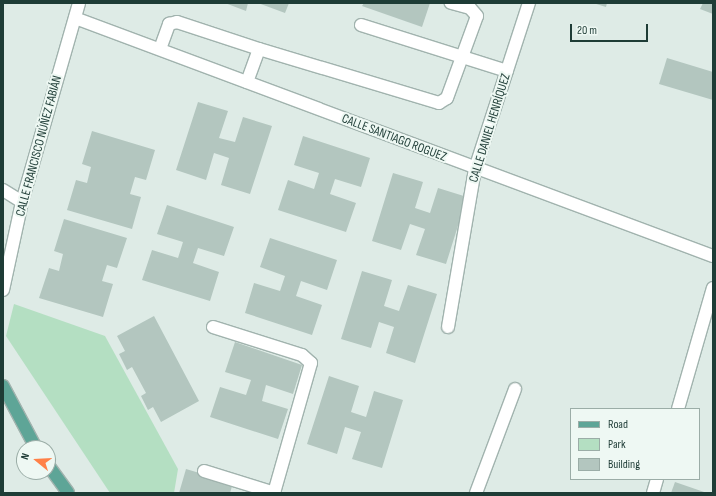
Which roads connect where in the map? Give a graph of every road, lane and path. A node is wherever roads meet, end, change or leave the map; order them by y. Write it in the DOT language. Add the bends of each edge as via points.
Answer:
graph roads {
  1 [pos="79,3"];
  2 [pos="451,3"];
  3 [pos="529,3"];
  4 [pos="75,18"];
  5 [pos="361,25"];
  6 [pos="160,49"];
  7 [pos="259,49"];
  8 [pos="463,57"];
  9 [pos="507,71"];
  10 [pos="247,82"];
  11 [pos="475,168"];
  12 [pos="3,190"];
  13 [pos="22,202"];
  14 [pos="713,256"];
  15 [pos="713,288"];
  16 [pos="3,290"];
  17 [pos="213,327"];
  18 [pos="448,327"];
  19 [pos="3,386"];
  20 [pos="515,389"];
  21 [pos="678,408"];
  22 [pos="32,440"];
  23 [pos="204,471"];
  24 [pos="56,476"];
  25 [pos="657,480"];
  26 [pos="68,493"];
  27 [pos="275,493"];
  28 [pos="476,493"];
  29 [pos="653,493"];
  1 -- 4 [label="street, CALLE FRANCISCO NÚÑEZ FABIÁN"];
  2 -- 8 [label="street" via="470,8 477,16"];
  3 -- 9 [label="street, CALLE DANIEL HENRÍQUEZ"];
  4 -- 6 [label="street, CALLE SANTIAGO ROGUEZ"];
  4 -- 13 [label="street, CALLE FRANCISCO NÚÑEZ FABIÁN"];
  5 -- 8 [label="street"];
  6 -- 7 [label="street" via="169,24 177,22"];
  6 -- 10 [label="street, CALLE SANTIAGO ROGUEZ"];
  7 -- 8 [label="street" via="439,103 447,98"];
  7 -- 10 [label="street"];
  8 -- 9 [label="street"];
  9 -- 11 [label="street, CALLE DANIEL HENRÍQUEZ"];
  10 -- 11 [label="street, CALLE SANTIAGO ROGUEZ"];
  11 -- 14 [label="street, CALLE SANTIAGO ROGUEZ"];
  11 -- 18 [label="street, CALLE DANIEL HENRÍQUEZ"];
  12 -- 13 [label="street"];
  13 -- 16 [label="street, CALLE FRANCISCO NÚÑEZ FABIÁN"];
  15 -- 21 [label="street"];
  17 -- 27 [label="street" via="302,355 311,364"];
  19 -- 22 [label="main road"];
  20 -- 28 [label="street"];
  23 -- 27 [label="street"];
  24 -- 26 [label="main road"];
  25 -- 29 [label="street"];
}
